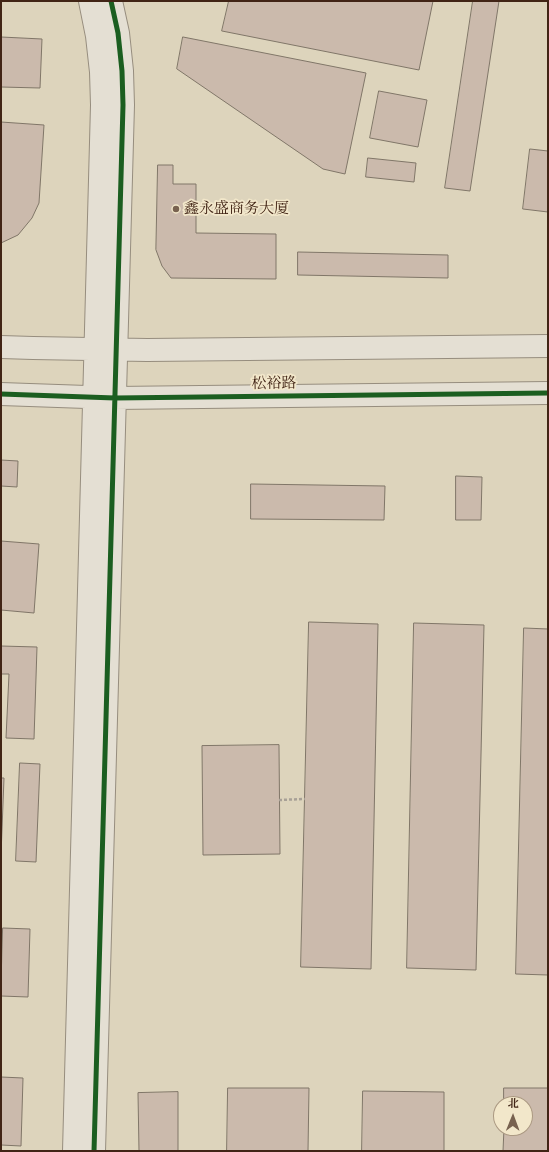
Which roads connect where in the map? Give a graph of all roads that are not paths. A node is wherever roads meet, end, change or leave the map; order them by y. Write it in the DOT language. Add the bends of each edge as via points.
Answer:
graph roads {
  1 [pos="90,1"];
  2 [pos="111,1"];
  3 [pos="548,346"];
  4 [pos="1,347"];
  5 [pos="106,350"];
  6 [pos="548,393"];
  7 [pos="1,394"];
  8 [pos="105,398"];
  9 [pos="74,1151"];
  10 [pos="94,1151"];
  1 -- 5 [label="street" via="102,72"];
  2 -- 5 [label="street" via="118,33 123,105"];
  3 -- 5 [label="street"];
  4 -- 5 [label="street"];
  5 -- 8 [label="street"];
  6 -- 8 [label="street, 松裕路"];
  7 -- 8 [label="street, 松裕路"];
  8 -- 9 [label="street"];
  8 -- 10 [label="street"];
}
